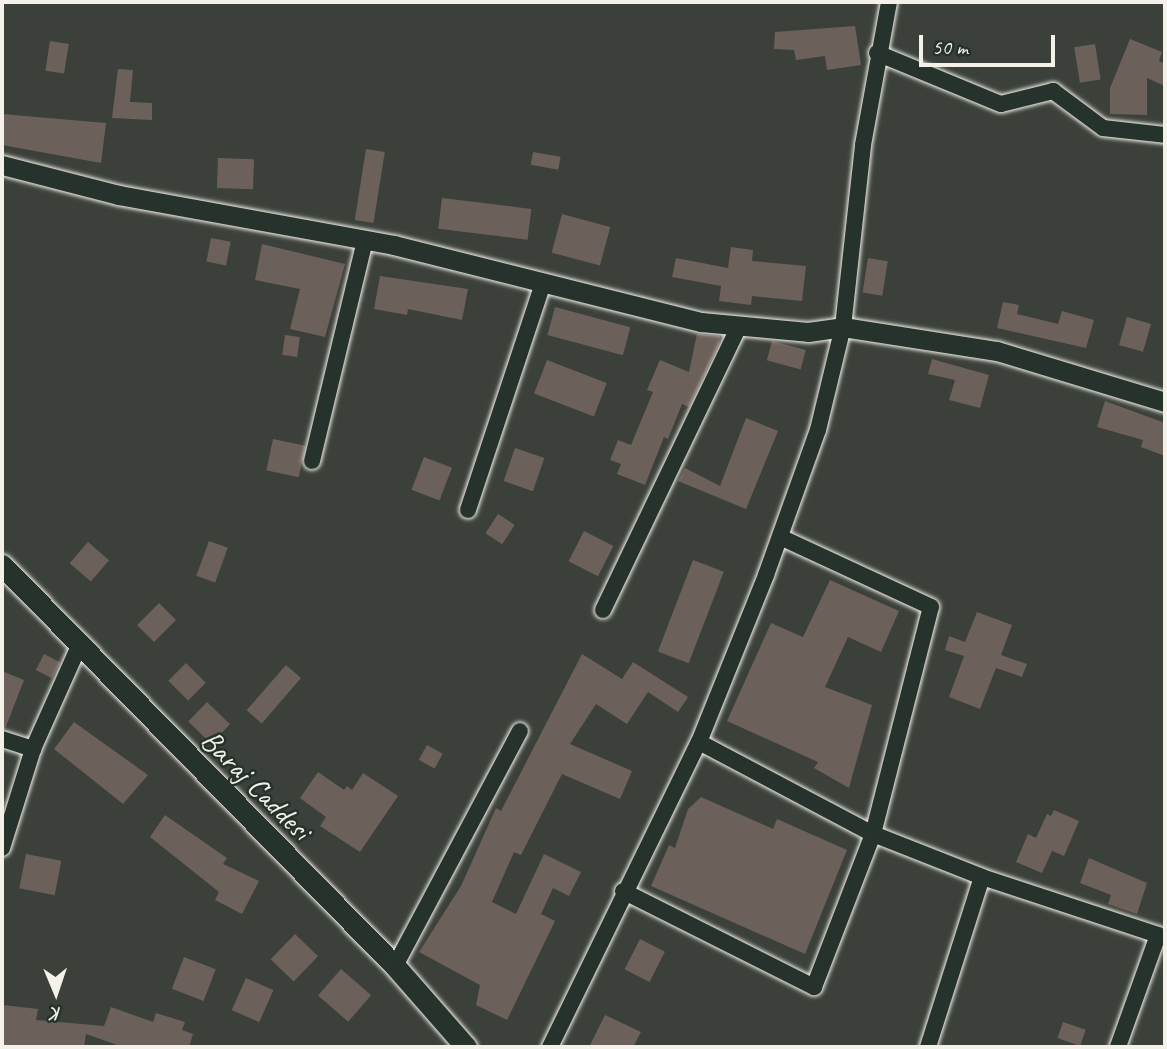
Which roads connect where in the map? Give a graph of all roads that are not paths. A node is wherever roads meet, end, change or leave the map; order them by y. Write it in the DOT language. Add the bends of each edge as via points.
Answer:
graph roads {
  1 [pos="889,2"];
  2 [pos="877,54"];
  3 [pos="1165,135"];
  4 [pos="2,165"];
  5 [pos="365,240"];
  6 [pos="543,283"];
  7 [pos="739,326"];
  8 [pos="843,327"];
  9 [pos="1165,402"];
  10 [pos="312,461"];
  11 [pos="468,510"];
  12 [pos="780,537"];
  13 [pos="2,565"];
  14 [pos="603,610"];
  15 [pos="79,646"];
  16 [pos="520,731"];
  17 [pos="2,739"];
  18 [pos="699,742"];
  19 [pos="33,750"];
  20 [pos="873,834"];
  21 [pos="2,848"];
  22 [pos="982,877"];
  23 [pos="623,891"];
  24 [pos="395,966"];
  25 [pos="466,1047"];
  26 [pos="550,1047"];
  27 [pos="928,1047"];
  28 [pos="1118,1047"];
  1 -- 2 [label="street"];
  2 -- 3 [label="street" via="1001,104 1053,91 1103,128"];
  2 -- 8 [label="street"];
  4 -- 5 [label="street" via="120,195"];
  5 -- 6 [label="street"];
  5 -- 10 [label="street"];
  6 -- 7 [label="street" via="701,322"];
  6 -- 11 [label="street"];
  7 -- 8 [label="street" via="808,332"];
  7 -- 14 [label="street"];
  8 -- 9 [label="street" via="997,351"];
  8 -- 12 [label="street" via="818,430"];
  12 -- 18 [label="street"];
  12 -- 20 [label="street" via="931,607"];
  13 -- 15 [label="main road, Baraj Caddesi"];
  15 -- 19 [label="street"];
  15 -- 24 [label="main road, Baraj Caddesi"];
  16 -- 24 [label="street"];
  17 -- 19 [label="street"];
  18 -- 20 [label="street"];
  18 -- 23 [label="street"];
  19 -- 21 [label="street"];
  20 -- 22 [label="street"];
  20 -- 23 [label="street" via="814,987"];
  22 -- 27 [label="street"];
  22 -- 28 [label="street" via="1158,935"];
  23 -- 26 [label="street"];
  24 -- 25 [label="main road, Baraj Caddesi"];
}
